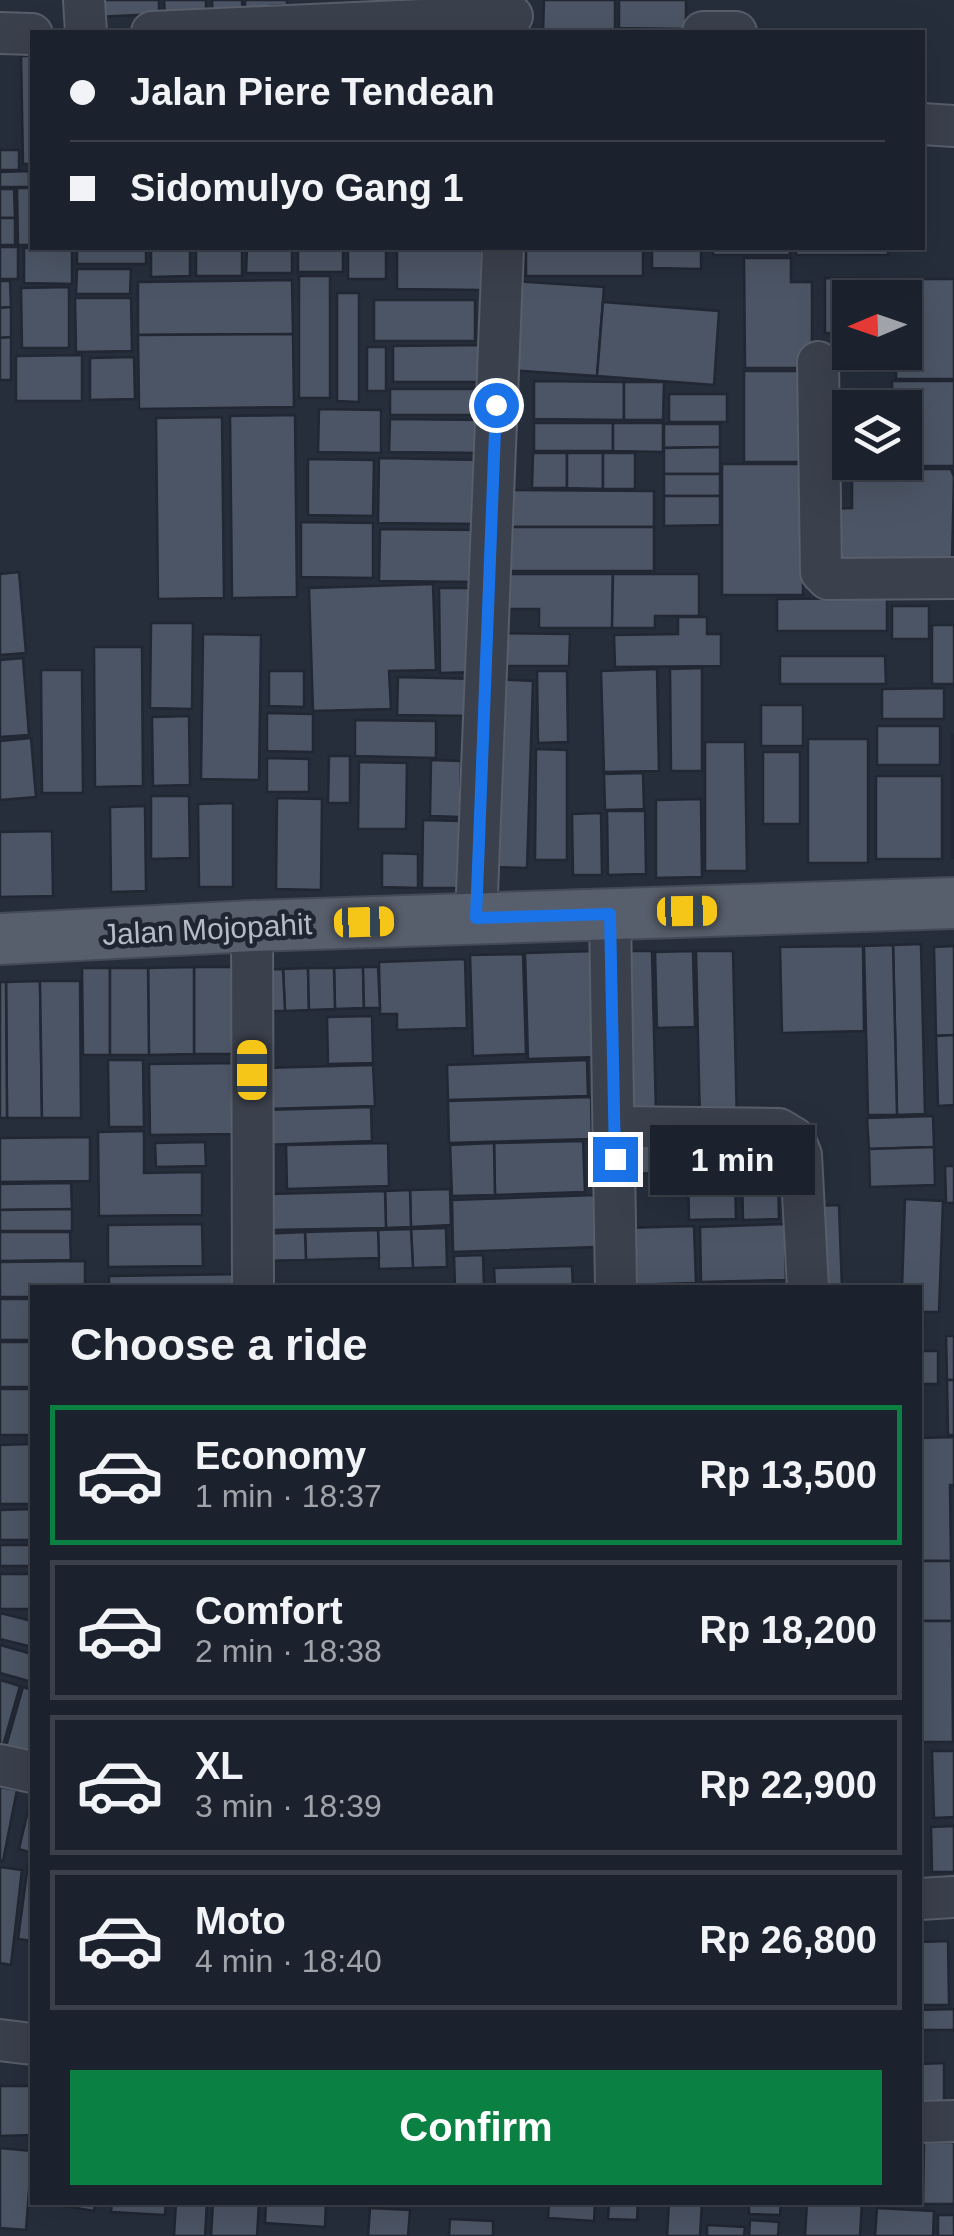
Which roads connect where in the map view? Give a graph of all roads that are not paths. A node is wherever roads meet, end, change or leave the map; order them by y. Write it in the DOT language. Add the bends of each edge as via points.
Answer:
graph roads {
  1 [pos="84,0"];
  2 [pos="512,16"];
  3 [pos="86,30"];
  4 [pos="197,30"];
  5 [pos="0,34"];
  6 [pos="30,34"];
  7 [pos="925,124"];
  8 [pos="954,126"];
  9 [pos="503,250"];
  10 [pos="818,362"];
  11 [pos="954,578"];
  12 [pos="954,903"];
  13 [pos="610,914"];
  14 [pos="476,918"];
  15 [pos="252,926"];
  16 [pos="0,938"];
  17 [pos="614,1127"];
  18 [pos="252,1285"];
  19 [pos="616,1285"];
  20 [pos="808,1285"];
  21 [pos="0,1765"];
  22 [pos="30,1772"];
  23 [pos="954,1897"];
  24 [pos="922,1899"];
  25 [pos="0,2040"];
  26 [pos="30,2044"];
  27 [pos="954,2121"];
  28 [pos="922,2122"];
  1 -- 3 [label="street"];
  2 -- 4 [label="street"];
  5 -- 6 [label="street"];
  7 -- 8 [label="street"];
  9 -- 14 [label="street"];
  10 -- 11 [label="street" via="820,572 828,579"];
  12 -- 13 [label="main road, Jalan Mojopahit"];
  13 -- 14 [label="main road, Jalan Mojopahit"];
  13 -- 17 [label="street"];
  14 -- 15 [label="main road, Jalan Mojopahit"];
  15 -- 16 [label="main road, Jalan Mojopahit"];
  15 -- 18 [label="street"];
  17 -- 19 [label="street"];
  17 -- 20 [label="street" via="780,1129 794,1138 801,1155"];
  21 -- 22 [label="street"];
  23 -- 24 [label="street"];
  25 -- 26 [label="street"];
  27 -- 28 [label="street"];
}
